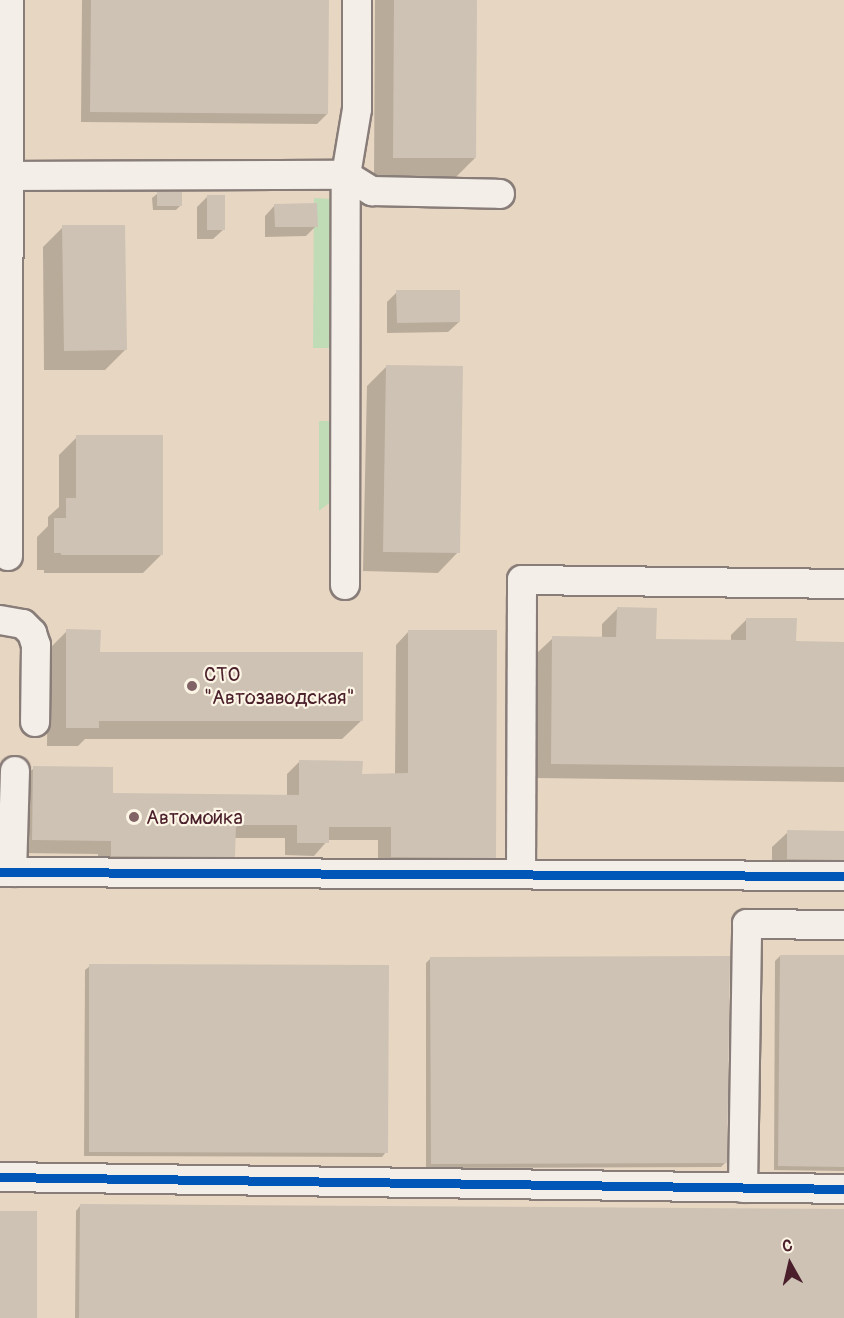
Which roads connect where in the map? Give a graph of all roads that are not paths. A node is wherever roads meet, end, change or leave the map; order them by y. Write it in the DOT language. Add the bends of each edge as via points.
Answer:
graph roads {
  1 [pos="9,0"];
  2 [pos="357,0"];
  3 [pos="346,175"];
  4 [pos="4,176"];
  5 [pos="501,194"];
  6 [pos="8,556"];
  7 [pos="844,584"];
  8 [pos="345,585"];
  9 [pos="0,620"];
  10 [pos="35,722"];
  11 [pos="15,771"];
  12 [pos="6,872"];
  13 [pos="522,874"];
  14 [pos="844,876"];
  15 [pos="844,925"];
  16 [pos="0,1177"];
  17 [pos="743,1188"];
  18 [pos="844,1189"];
  1 -- 4 [label="street"];
  2 -- 3 [label="street" via="357,109"];
  3 -- 4 [label="street"];
  3 -- 5 [label="street" via="372,190"];
  3 -- 8 [label="street"];
  4 -- 6 [label="street"];
  7 -- 13 [label="street" via="522,580"];
  9 -- 10 [label="street" via="23,624 32,633 36,645"];
  11 -- 12 [label="street"];
  12 -- 13 [label="street"];
  13 -- 14 [label="street"];
  15 -- 17 [label="street" via="747,924"];
  16 -- 17 [label="street"];
  17 -- 18 [label="street"];
}
